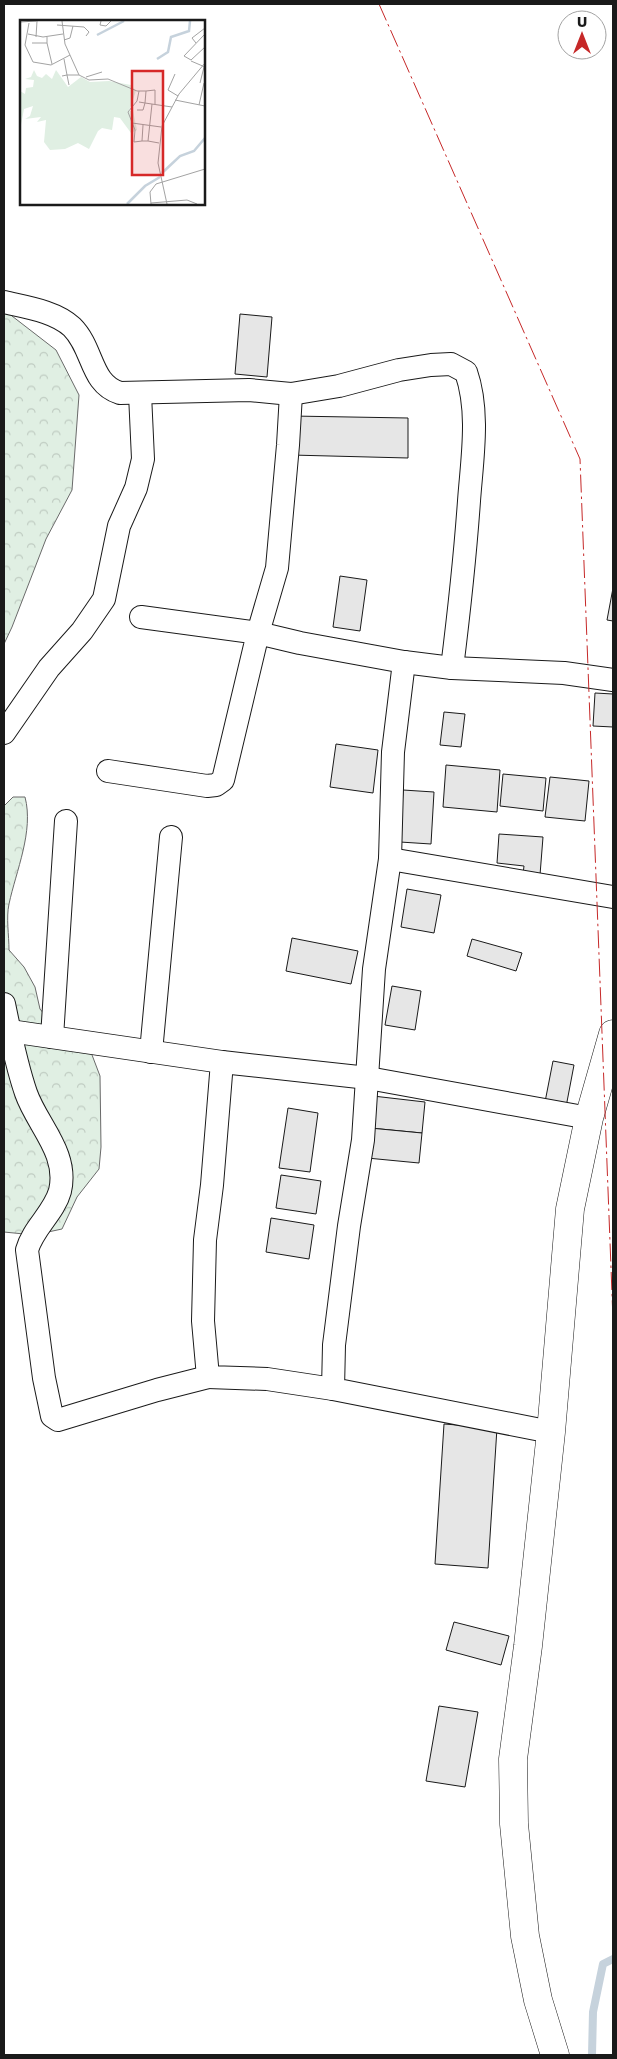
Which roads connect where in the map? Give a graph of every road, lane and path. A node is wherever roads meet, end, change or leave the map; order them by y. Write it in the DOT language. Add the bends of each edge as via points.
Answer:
graph roads {
  1 [pos="4,302"];
  2 [pos="140,394"];
  3 [pos="291,394"];
  4 [pos="141,617"];
  5 [pos="258,633"];
  6 [pos="404,662"];
  7 [pos="452,668"];
  8 [pos="613,680"];
  9 [pos="4,733"];
  10 [pos="108,770"];
  11 [pos="66,821"];
  12 [pos="171,837"];
  13 [pos="390,859"];
  14 [pos="613,897"];
  15 [pos="4,1004"];
  16 [pos="10,1031"];
  17 [pos="613,1034"];
  18 [pos="52,1037"];
  19 [pos="151,1052"];
  20 [pos="222,1062"];
  21 [pos="368,1078"];
  22 [pos="589,1118"];
  23 [pos="208,1377"];
  24 [pos="333,1389"];
  25 [pos="551,1432"];
  26 [pos="555,2055"];
  1 -- 2 [label="street" via="56,317 71,326 82,339 96,373 109,390"];
  2 -- 3 [label="street" via="204,390"];
  2 -- 9 [label="street" via="143,459 136,488 119,526 104,599 82,631 49,668"];
  3 -- 5 [label="street" via="277,568"];
  3 -- 7 [label="street" via="431,365 451,364 466,372 471,387 474,452"];
  4 -- 5 [label="street"];
  5 -- 6 [label="street"];
  5 -- 10 [label="street" via="223,780 207,786"];
  6 -- 7 [label="street"];
  6 -- 13 [label="street" via="393,752"];
  7 -- 8 [label="street" via="564,673"];
  11 -- 18 [label="street"];
  12 -- 19 [label="street"];
  13 -- 14 [label="street"];
  13 -- 21 [label="street" via="374,969"];
  15 -- 16 [label="street"];
  16 -- 18 [label="street"];
  16 -- 23 [label="street" via="26,1094 55,1147 61,1166 60,1191 26,1250 52,1416 58,1420"];
  17 -- 22 [label="main road"];
  18 -- 19 [label="street"];
  19 -- 20 [label="street"];
  20 -- 21 [label="street"];
  20 -- 23 [label="street" via="205,1240 203,1321"];
  21 -- 22 [label="street"];
  21 -- 24 [label="street" via="363,1140 334,1345"];
  22 -- 25 [label="main road" via="570,1209"];
  23 -- 24 [label="street" via="267,1379"];
  24 -- 25 [label="street"];
  25 -- 26 [label="main road" via="516,1727 513,1782 525,1936 538,2000"];
}
